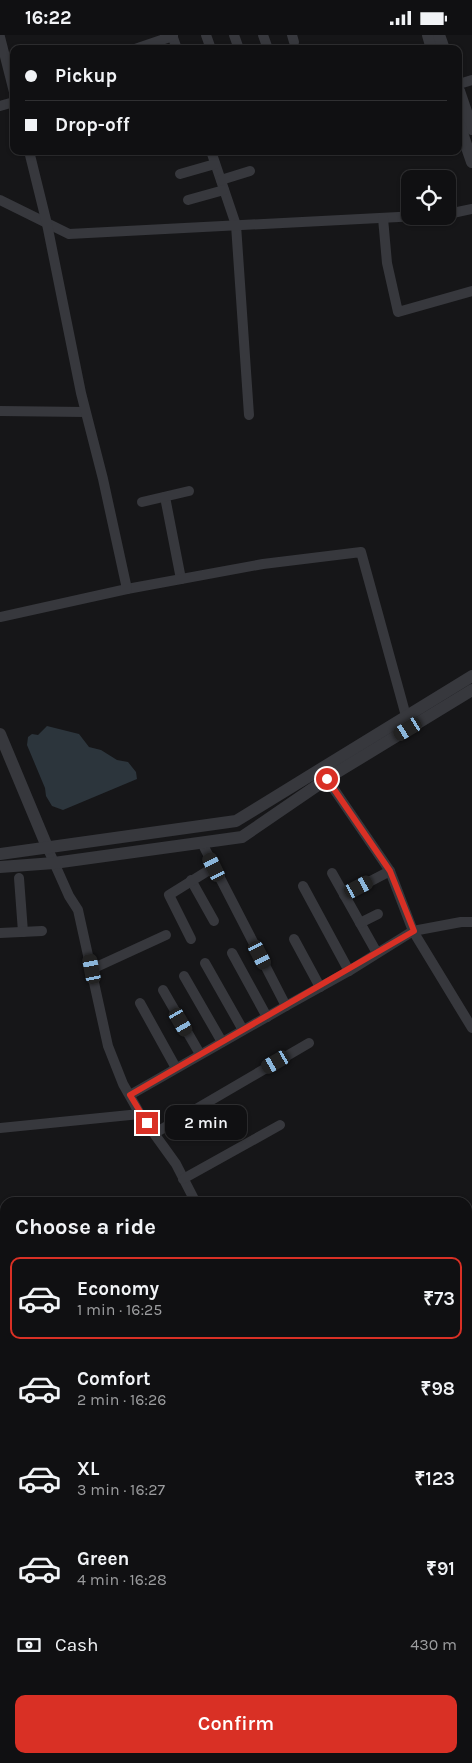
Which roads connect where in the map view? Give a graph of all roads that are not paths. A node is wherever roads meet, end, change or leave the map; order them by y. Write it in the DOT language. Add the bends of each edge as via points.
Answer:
graph roads {
  1 [pos="172,35"];
  2 [pos="0,37"];
  3 [pos="146,45"];
  4 [pos="10,76"];
  5 [pos="462,100"];
  6 [pos="472,129"];
  7 [pos="462,133"];
  8 [pos="30,155"];
  9 [pos="212,155"];
  10 [pos="472,162"];
  11 [pos="215,164"];
  12 [pos="250,171"];
  13 [pos="180,174"];
  14 [pos="221,180"];
  15 [pos="224,190"];
  16 [pos="0,200"];
  17 [pos="188,200"];
  18 [pos="472,209"];
  19 [pos="456,212"];
  20 [pos="401,217"];
  21 [pos="383,218"];
  22 [pos="47,224"];
  23 [pos="236,225"];
  24 [pos="472,291"];
  25 [pos="0,411"];
  26 [pos="85,412"];
  27 [pos="249,415"];
  28 [pos="190,491"];
  29 [pos="165,497"];
  30 [pos="142,502"];
  31 [pos="182,579"];
  32 [pos="127,589"];
  33 [pos="0,617"];
  34 [pos="472,676"];
  35 [pos="472,690"];
  36 [pos="406,716"];
  37 [pos="0,734"];
  38 [pos="327,779"];
  39 [pos="202,843"];
  40 [pos="48,849"];
  41 [pos="0,854"];
  42 [pos="54,863"];
  43 [pos="0,867"];
  44 [pos="214,867"];
  45 [pos="390,871"];
  46 [pos="332,873"];
  47 [pos="19,878"];
  48 [pos="191,880"];
  49 [pos="303,886"];
  50 [pos="344,895"];
  51 [pos="378,914"];
  52 [pos="214,921"];
  53 [pos="472,922"];
  54 [pos="360,923"];
  55 [pos="42,931"];
  56 [pos="414,931"];
  57 [pos="23,932"];
  58 [pos="0,933"];
  59 [pos="166,935"];
  60 [pos="191,939"];
  61 [pos="294,939"];
  62 [pos="232,953"];
  63 [pos="377,953"];
  64 [pos="205,963"];
  65 [pos="92,969"];
  66 [pos="349,971"];
  67 [pos="184,976"];
  68 [pos="320,987"];
  69 [pos="163,990"];
  70 [pos="140,1003"];
  71 [pos="286,1006"];
  72 [pos="267,1017"];
  73 [pos="472,1028"];
  74 [pos="244,1030"];
  75 [pos="222,1042"];
  76 [pos="310,1043"];
  77 [pos="200,1054"];
  78 [pos="176,1068"];
  79 [pos="130,1095"];
  80 [pos="140,1114"];
  81 [pos="280,1125"];
  82 [pos="0,1128"];
  83 [pos="155,1133"];
  84 [pos="183,1179"];
  85 [pos="193,1197"];
  1 -- 3 [label="street"];
  2 -- 4 [label="street"];
  5 -- 6 [label="street"];
  7 -- 10 [label="street"];
  8 -- 22 [label="street"];
  9 -- 11 [label="street"];
  11 -- 13 [label="street"];
  11 -- 14 [label="street"];
  12 -- 14 [label="street"];
  14 -- 15 [label="street"];
  15 -- 17 [label="street"];
  15 -- 23 [label="street"];
  16 -- 22 [label="street"];
  18 -- 19 [label="street"];
  20 -- 21 [label="street"];
  21 -- 23 [label="street"];
  21 -- 24 [label="street" via="387,263 398,312"];
  22 -- 23 [label="street" via="69,234"];
  22 -- 26 [label="street"];
  23 -- 27 [label="street"];
  25 -- 26 [label="street"];
  26 -- 32 [label="street"];
  28 -- 29 [label="street"];
  29 -- 30 [label="street"];
  29 -- 31 [label="street"];
  31 -- 32 [label="street"];
  31 -- 36 [label="street" via="263,564 361,552"];
  32 -- 33 [label="street"];
  34 -- 36 [label="street"];
  35 -- 38 [label="street"];
  36 -- 40 [label="street" via="236,821"];
  37 -- 40 [label="street"];
  38 -- 39 [label="street" via="242,837"];
  38 -- 45 [label="street"];
  39 -- 42 [label="street"];
  39 -- 44 [label="street"];
  40 -- 41 [label="street"];
  40 -- 42 [label="street"];
  42 -- 43 [label="street"];
  42 -- 65 [label="street" via="68,896 78,910"];
  44 -- 48 [label="street"];
  44 -- 71 [label="street"];
  45 -- 50 [label="street"];
  45 -- 56 [label="street"];
  46 -- 50 [label="street"];
  47 -- 57 [label="street"];
  48 -- 52 [label="street"];
  48 -- 60 [label="street" via="169,895"];
  49 -- 66 [label="street"];
  50 -- 54 [label="street"];
  51 -- 54 [label="street"];
  53 -- 56 [label="street"];
  54 -- 63 [label="street"];
  55 -- 57 [label="street"];
  56 -- 63 [label="street"];
  56 -- 73 [label="street"];
  57 -- 58 [label="street"];
  59 -- 65 [label="street"];
  61 -- 68 [label="street"];
  62 -- 72 [label="street"];
  63 -- 66 [label="street"];
  64 -- 74 [label="street"];
  65 -- 79 [label="street" via="108,1046"];
  66 -- 68 [label="street"];
  67 -- 75 [label="street"];
  68 -- 71 [label="street"];
  69 -- 77 [label="street"];
  70 -- 78 [label="street"];
  71 -- 72 [label="street"];
  72 -- 74 [label="street"];
  74 -- 75 [label="street"];
  75 -- 77 [label="street"];
  76 -- 83 [label="street"];
  77 -- 78 [label="street"];
  78 -- 79 [label="street"];
  79 -- 80 [label="street"];
  80 -- 82 [label="street"];
  80 -- 83 [label="street"];
  81 -- 84 [label="street"];
  83 -- 84 [label="street"];
  84 -- 85 [label="street"];
}
